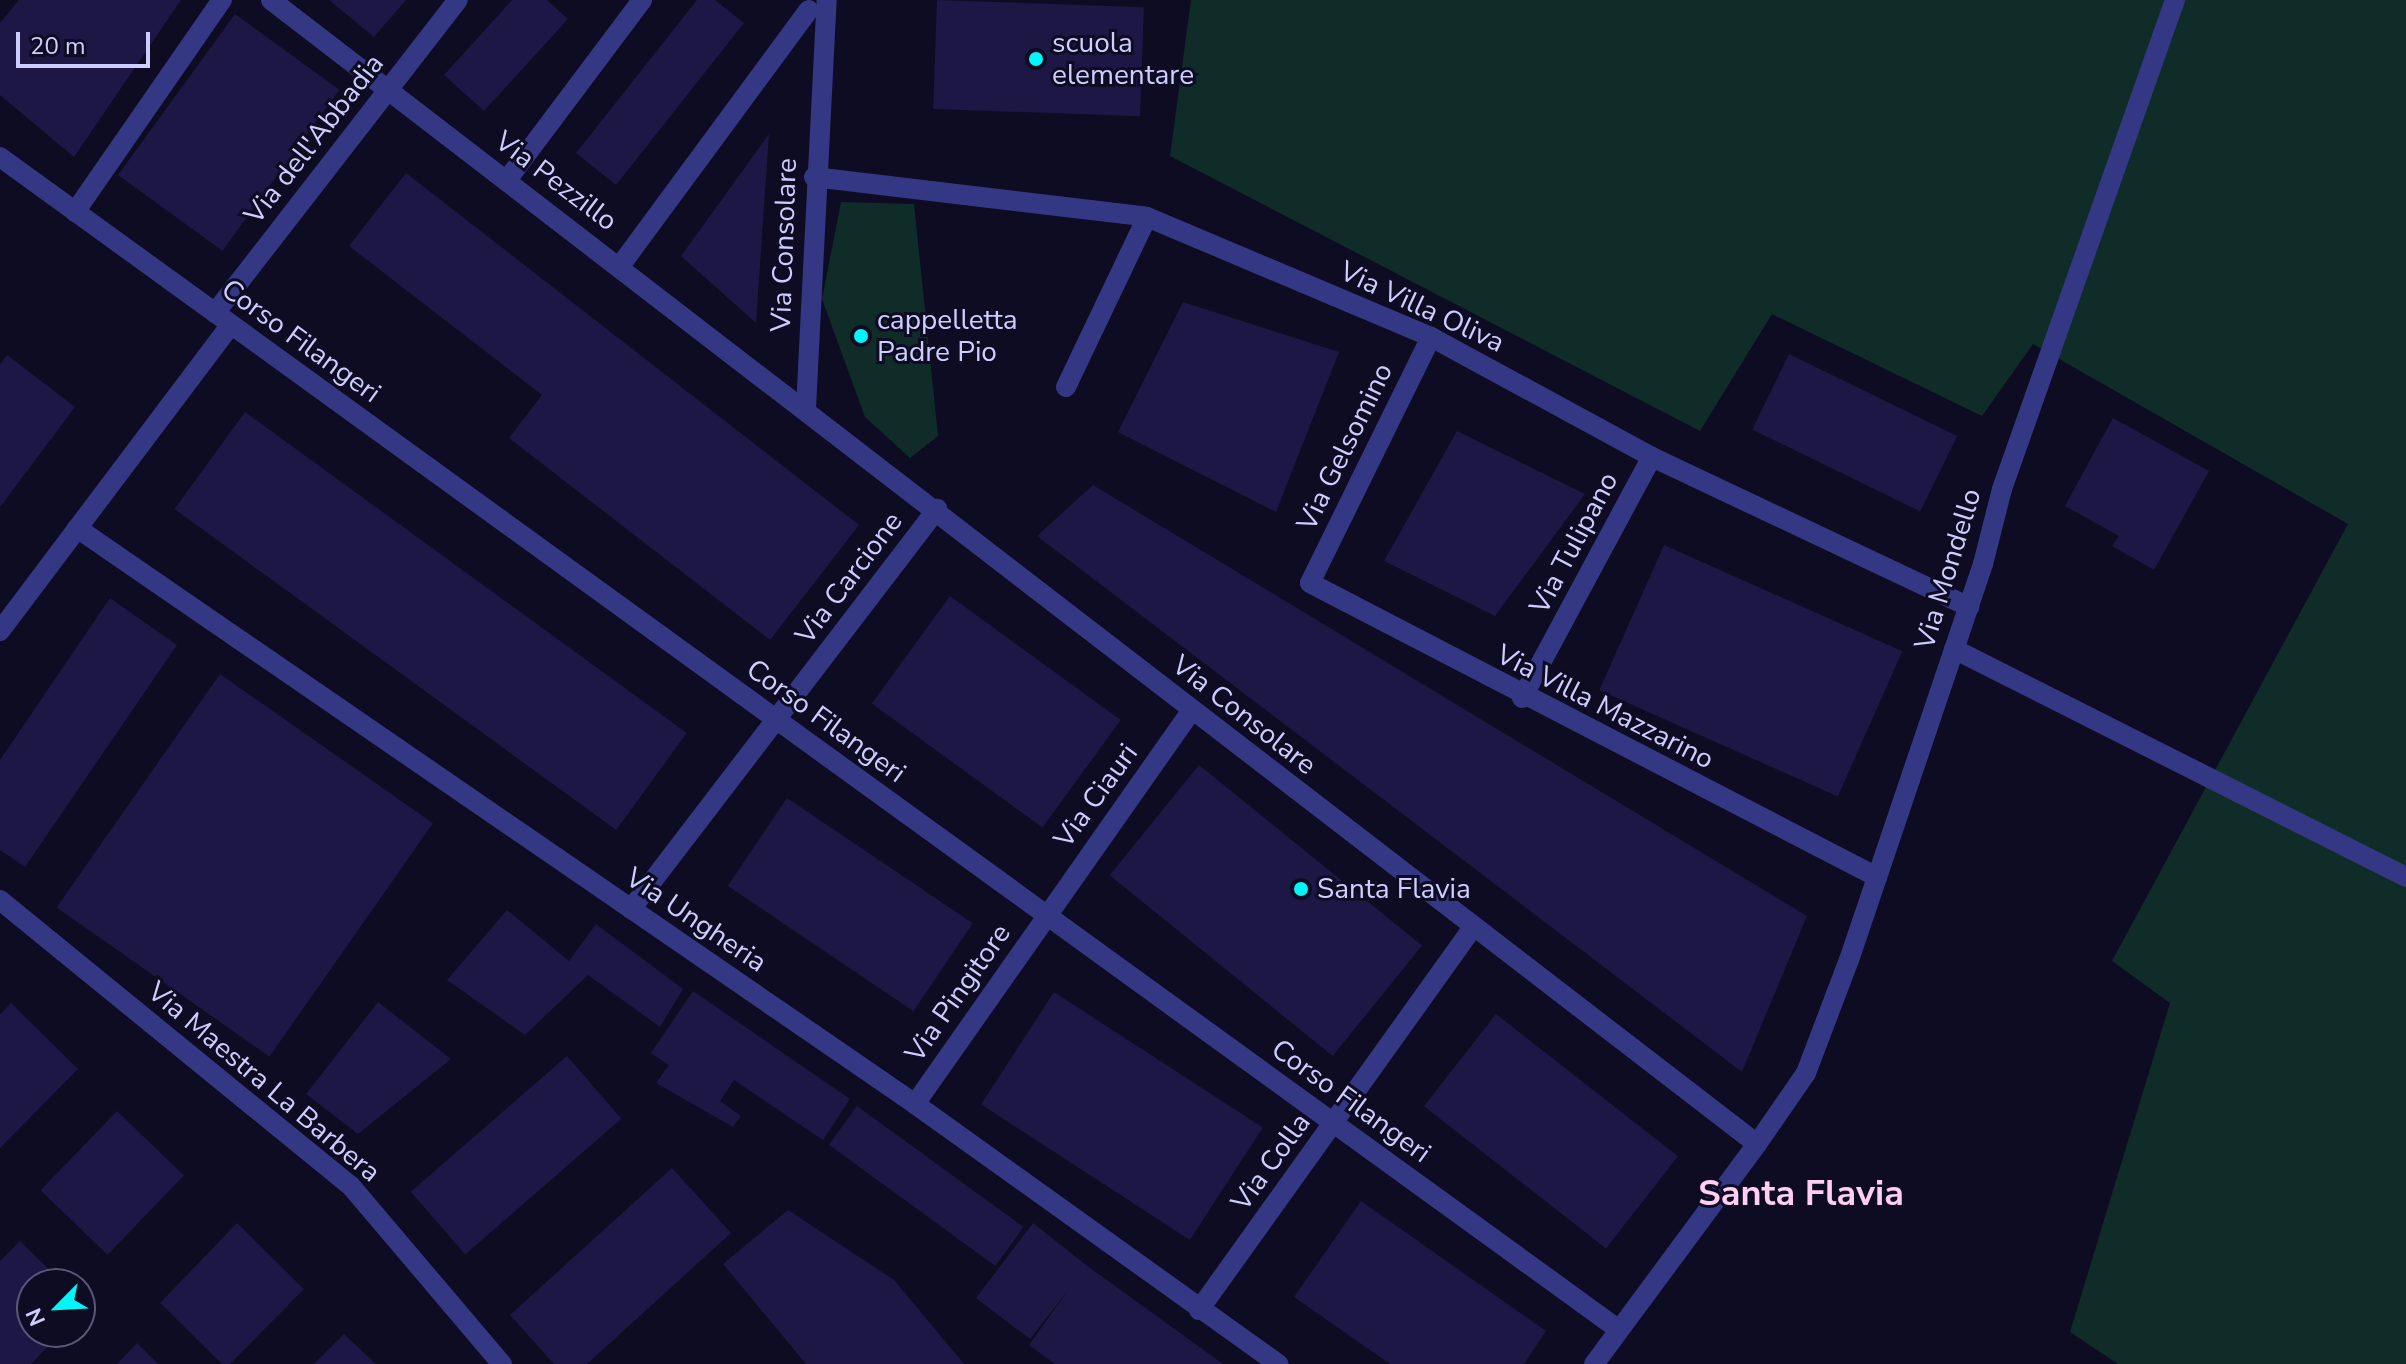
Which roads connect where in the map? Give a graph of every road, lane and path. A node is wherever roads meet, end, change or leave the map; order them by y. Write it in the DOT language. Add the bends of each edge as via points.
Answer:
graph roads {
  1 [pos="222,0"];
  2 [pos="271,0"];
  3 [pos="458,0"];
  4 [pos="642,0"];
  5 [pos="2175,0"];
  6 [pos="814,8"];
  7 [pos="388,89"];
  8 [pos="0,157"];
  9 [pos="814,177"];
  10 [pos="507,180"];
  11 [pos="75,212"];
  12 [pos="1147,217"];
  13 [pos="620,266"];
  14 [pos="223,319"];
  15 [pos="1431,337"];
  16 [pos="1066,387"];
  17 [pos="806,408"];
  18 [pos="1652,457"];
  19 [pos="937,509"];
  20 [pos="77,528"];
  21 [pos="1310,583"];
  22 [pos="1969,607"];
  23 [pos="0,631"];
  24 [pos="1954,649"];
  25 [pos="1522,698"];
  26 [pos="1192,710"];
  27 [pos="777,720"];
  28 [pos="1877,877"];
  29 [pos="2406,877"];
  30 [pos="0,900"];
  31 [pos="631,909"];
  32 [pos="1046,914"];
  33 [pos="1471,930"];
  34 [pos="915,1104"];
  35 [pos="1334,1123"];
  36 [pos="1757,1144"];
  37 [pos="1199,1310"];
  38 [pos="1619,1330"];
  39 [pos="502,1364"];
  40 [pos="1278,1364"];
  41 [pos="1594,1364"];
  1 -- 11 [label="street"];
  2 -- 7 [label="street, Via Pezzillo"];
  3 -- 7 [label="street, Via dell'Abbadia"];
  4 -- 10 [label="street"];
  5 -- 22 [label="street, Via Mondello" via="2002,489"];
  6 -- 9 [label="street, Via Consolare"];
  6 -- 13 [label="street"];
  7 -- 10 [label="street, Via Pezzillo"];
  7 -- 14 [label="street, Via dell'Abbadia"];
  8 -- 11 [label="street, Corso Filangeri"];
  9 -- 12 [label="street, Via Villa Oliva"];
  9 -- 17 [label="street, Via Consolare"];
  10 -- 13 [label="street, Via Pezzillo"];
  11 -- 14 [label="street, Corso Filangeri"];
  12 -- 15 [label="street, Via Villa Oliva"];
  12 -- 16 [label="street"];
  13 -- 17 [label="street, Via Pezzillo"];
  14 -- 20 [label="street, Via dell'Abbadia"];
  14 -- 27 [label="street, Corso Filangeri"];
  15 -- 18 [label="street, Via Villa Oliva"];
  15 -- 21 [label="street, Via Gelsomino"];
  17 -- 19 [label="street, Via Consolare"];
  18 -- 22 [label="street, Via Villa Oliva"];
  18 -- 25 [label="street, Via Tulipano"];
  19 -- 26 [label="street, Via Consolare"];
  19 -- 27 [label="street, Via Carcione"];
  20 -- 23 [label="street, Via dell'Abbadia"];
  20 -- 31 [label="street, Via Ungheria"];
  21 -- 25 [label="street, Via Villa Mazzarino"];
  22 -- 24 [label="street, Via Mondello"];
  24 -- 28 [label="street, Via Mondello"];
  24 -- 29 [label="street"];
  25 -- 28 [label="street, Via Villa Mazzarino"];
  26 -- 32 [label="street, Via Ciauri"];
  26 -- 33 [label="street, Via Consolare"];
  27 -- 31 [label="street, Via Carcione"];
  27 -- 32 [label="street, Corso Filangeri"];
  28 -- 36 [label="street, Via Mondello" via="1806,1073"];
  30 -- 39 [label="street, Via Maestra La Barbera" via="350,1185"];
  31 -- 34 [label="street, Via Ungheria"];
  32 -- 34 [label="street, Via Pingitore"];
  32 -- 35 [label="street, Corso Filangeri"];
  33 -- 35 [label="street, Via Colla"];
  33 -- 36 [label="street, Via Consolare"];
  34 -- 37 [label="street, Via Ungheria"];
  35 -- 37 [label="street, Via Colla"];
  35 -- 38 [label="street, Corso Filangeri"];
  36 -- 38 [label="street"];
  37 -- 40 [label="street, Via Ungheria"];
  38 -- 41 [label="street"];
}
